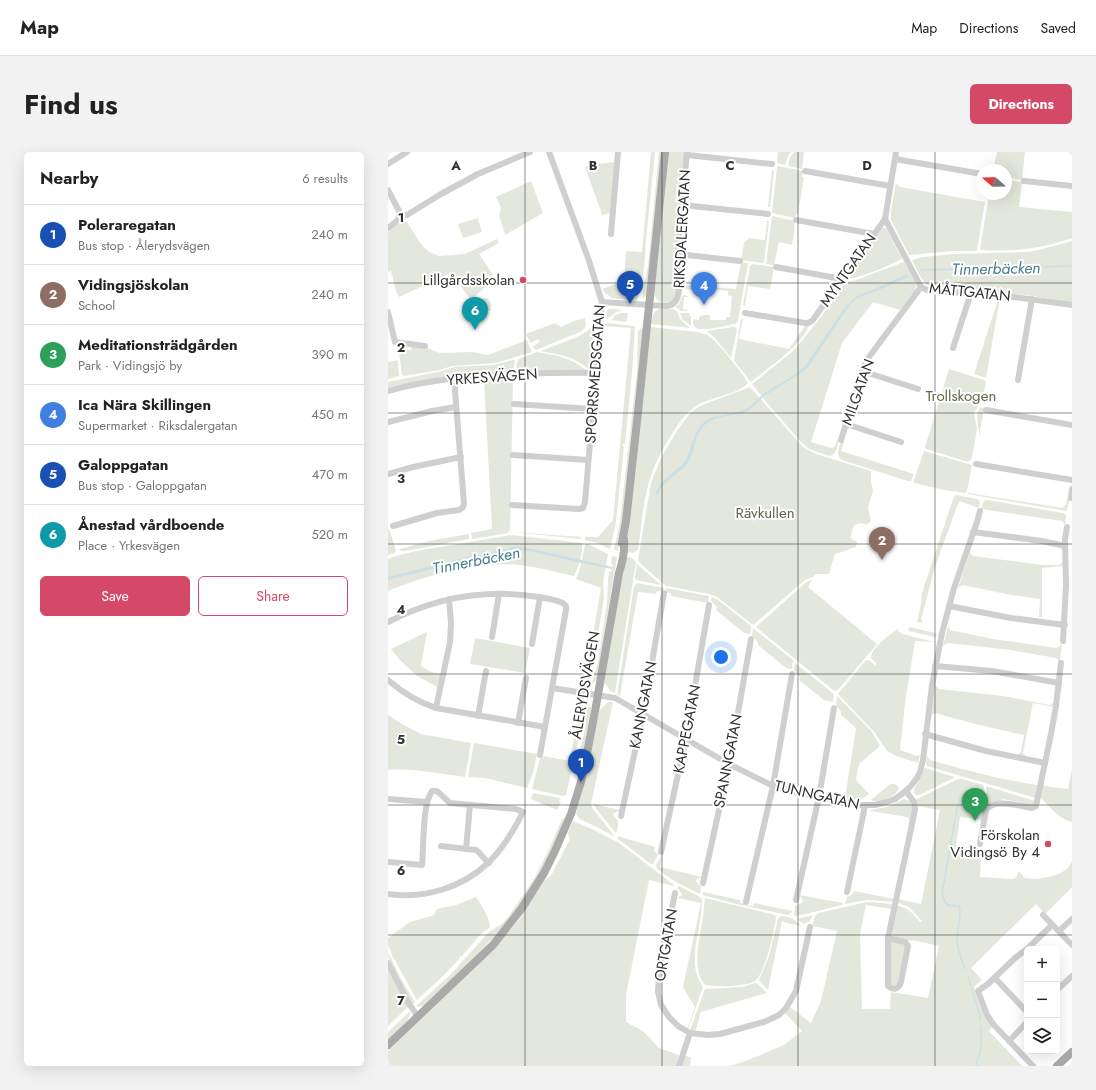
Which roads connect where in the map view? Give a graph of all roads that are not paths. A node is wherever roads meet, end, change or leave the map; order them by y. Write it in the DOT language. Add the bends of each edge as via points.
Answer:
graph roads {
  1 [pos="407,152"];
  2 [pos="530,152"];
  3 [pos="549,152"];
  4 [pos="618,152"];
  5 [pos="665,152"];
  6 [pos="896,152"];
  7 [pos="687,154"];
  8 [pos="895,159"];
  9 [pos="388,164"];
  10 [pos="772,164"];
  11 [pos="805,171"];
  12 [pos="976,173"];
  13 [pos="1024,181"];
  14 [pos="890,186"];
  15 [pos="1072,186"];
  16 [pos="388,190"];
  17 [pos="682,205"];
  18 [pos="768,214"];
  19 [pos="400,216"];
  20 [pos="885,219"];
  21 [pos="796,220"];
  22 [pos="388,228"];
  23 [pos="611,234"];
  24 [pos="874,234"];
  25 [pos="678,254"];
  26 [pos="740,261"];
  27 [pos="776,267"];
  28 [pos="842,280"];
  29 [pos="921,287"];
  30 [pos="971,293"];
  31 [pos="1032,299"];
  32 [pos="602,302"];
  33 [pos="650,305"];
  34 [pos="1072,305"];
  35 [pos="388,312"];
  36 [pos="745,313"];
  37 [pos="425,346"];
  38 [pos="953,348"];
  39 [pos="862,371"];
  40 [pos="596,372"];
  41 [pos="454,378"];
  42 [pos="1018,380"];
  43 [pos="918,389"];
  44 [pos="388,391"];
  45 [pos="514,404"];
  46 [pos="456,407"];
  47 [pos="593,409"];
  48 [pos="986,410"];
  49 [pos="388,422"];
  50 [pos="846,424"];
  51 [pos="1072,425"];
  52 [pos="840,440"];
  53 [pos="901,442"];
  54 [pos="513,454"];
  55 [pos="461,457"];
  56 [pos="588,460"];
  57 [pos="976,464"];
  58 [pos="388,474"];
  59 [pos="1072,480"];
  60 [pos="1072,489"];
  61 [pos="1071,498"];
  62 [pos="512,505"];
  63 [pos="980,510"];
  64 [pos="393,526"];
  65 [pos="1067,527"];
  66 [pos="973,532"];
  67 [pos="1065,546"];
  68 [pos="499,594"];
  69 [pos="664,594"];
  70 [pos="540,597"];
  71 [pos="449,599"];
  72 [pos="709,605"];
  73 [pos="949,606"];
  74 [pos="388,622"];
  75 [pos="1065,625"];
  76 [pos="492,637"];
  77 [pos="750,639"];
  78 [pos="1064,641"];
  79 [pos="532,644"];
  80 [pos="1061,663"];
  81 [pos="935,666"];
  82 [pos="486,671"];
  83 [pos="792,674"];
  84 [pos="526,678"];
  85 [pos="388,680"];
  86 [pos="1059,683"];
  87 [pos="552,688"];
  88 [pos="598,695"];
  89 [pos="436,708"];
  90 [pos="834,708"];
  91 [pos="643,714"];
  92 [pos="478,716"];
  93 [pos="518,723"];
  94 [pos="545,727"];
  95 [pos="925,734"];
  96 [pos="686,738"];
  97 [pos="540,755"];
  98 [pos="1045,763"];
  99 [pos="729,764"];
  100 [pos="773,786"];
  101 [pos="906,791"];
  102 [pos="818,797"];
  103 [pos="388,800"];
  104 [pos="427,802"];
  105 [pos="470,806"];
  106 [pos="865,806"];
  107 [pos="621,816"];
  108 [pos="980,844"];
  109 [pos="441,846"];
  110 [pos="466,848"];
  111 [pos="661,852"];
  112 [pos="388,862"];
  113 [pos="489,863"];
  114 [pos="703,882"];
  115 [pos="847,892"];
  116 [pos="675,893"];
  117 [pos="388,894"];
  118 [pos="796,900"];
  119 [pos="746,902"];
  120 [pos="1043,915"];
  121 [pos="1072,919"];
  122 [pos="1052,925"];
  123 [pos="810,927"];
  124 [pos="1059,932"];
  125 [pos="888,938"];
  126 [pos="1072,945"];
  127 [pos="1030,946"];
  128 [pos="1024,951"];
  129 [pos="388,963"];
  130 [pos="1072,976"];
  131 [pos="995,978"];
  132 [pos="1060,987"];
  133 [pos="1024,1009"];
  134 [pos="418,1017"];
  135 [pos="1024,1025"];
  136 [pos="690,1033"];
  137 [pos="1009,1041"];
  138 [pos="388,1045"];
  139 [pos="1072,1053"];
  140 [pos="679,1066"];
  141 [pos="1033,1066"];
  142 [pos="1056,1066"];
  143 [pos="1062,1066"];
  1 -- 9 [label="street"];
  2 -- 19 [label="street" via="478,174 407,215"];
  3 -- 32 [label="street, SPORRSMEDSGATAN"];
  4 -- 23 [label="street"];
  5 -- 33 [label="main road, ÅLERYDSVÄGEN"];
  6 -- 8 [label="street, MYNTGATAN"];
  7 -- 10 [label="street"];
  7 -- 17 [label="street, RIKSDALERGATAN"];
  8 -- 12 [label="street"];
  8 -- 14 [label="street, MYNTGATAN"];
  11 -- 14 [label="street"];
  13 -- 15 [label="street"];
  14 -- 20 [label="street, MYNTGATAN"];
  16 -- 19 [label="street" via="399,209"];
  17 -- 18 [label="street"];
  17 -- 25 [label="street, RIKSDALERGATAN"];
  19 -- 22 [label="street"];
  20 -- 24 [label="street, MYNTGATAN"];
  20 -- 29 [label="street, MÅTTGATAN"];
  21 -- 24 [label="street"];
  24 -- 28 [label="street, MYNTGATAN"];
  25 -- 26 [label="street"];
  25 -- 33 [label="street, RIKSDALERGATAN" via="678,297 670,306"];
  27 -- 28 [label="street"];
  28 -- 36 [label="street, MYNTGATAN" via="813,320 808,323"];
  29 -- 30 [label="street, MÅTTGATAN" via="932,291"];
  29 -- 39 [label="street, MILGATAN" via="866,361"];
  30 -- 31 [label="street, MÅTTGATAN"];
  30 -- 38 [label="street"];
  31 -- 34 [label="street, MÅTTGATAN"];
  31 -- 42 [label="street"];
  32 -- 33 [label="street"];
  32 -- 40 [label="street, SPORRSMEDSGATAN"];
  33 -- 88 [label="main road, ÅLERYDSVÄGEN" via="624,553"];
  35 -- 37 [label="street" via="395,342"];
  39 -- 43 [label="street"];
  39 -- 50 [label="street, MILGATAN"];
  40 -- 41 [label="street, YRKESVÄGEN"];
  40 -- 47 [label="street, SPORRSMEDSGATAN"];
  41 -- 44 [label="street, YRKESVÄGEN"];
  41 -- 46 [label="street"];
  45 -- 47 [label="street"];
  46 -- 49 [label="street"];
  46 -- 55 [label="street"];
  47 -- 56 [label="street, SPORRSMEDSGATAN"];
  48 -- 51 [label="street"];
  50 -- 52 [label="street, MILGATAN"];
  50 -- 53 [label="street"];
  54 -- 56 [label="street"];
  55 -- 58 [label="street"];
  55 -- 64 [label="street" via="465,500 463,507"];
  56 -- 62 [label="street, SPORRSMEDSGATAN" via="583,508"];
  57 -- 59 [label="street"];
  60 -- 61 [label="street"];
  63 -- 66 [label="street, TUNNGATAN"];
  65 -- 67 [label="street"];
  66 -- 67 [label="street"];
  66 -- 73 [label="street, TUNNGATAN"];
  67 -- 75 [label="street"];
  68 -- 70 [label="street"];
  68 -- 71 [label="street"];
  68 -- 76 [label="street"];
  69 -- 91 [label="street, KANNGATAN"];
  70 -- 79 [label="street"];
  70 -- 87 [label="street" via="566,606"];
  71 -- 74 [label="street" via="406,613"];
  71 -- 89 [label="street" via="450,642"];
  72 -- 96 [label="street, KAPPEGATAN"];
  73 -- 75 [label="street"];
  73 -- 81 [label="street, TUNNGATAN"];
  75 -- 78 [label="street"];
  77 -- 99 [label="street, SPANNGATAN"];
  80 -- 86 [label="street"];
  81 -- 86 [label="street" via="992,671"];
  81 -- 95 [label="street, TUNNGATAN"];
  82 -- 92 [label="street"];
  83 -- 100 [label="street"];
  84 -- 93 [label="street"];
  85 -- 89 [label="street" via="421,703"];
  86 -- 98 [label="street"];
  87 -- 88 [label="street, TUNNGATAN"];
  87 -- 94 [label="street"];
  88 -- 91 [label="street, TUNNGATAN" via="615,698"];
  88 -- 134 [label="main road, ÅLERYDSVÄGEN" via="577,796 544,873 522,908 493,945"];
  89 -- 92 [label="street"];
  90 -- 102 [label="street"];
  91 -- 96 [label="street, TUNNGATAN"];
  91 -- 107 [label="street, KANNGATAN"];
  92 -- 93 [label="street"];
  93 -- 94 [label="street"];
  94 -- 97 [label="street"];
  95 -- 98 [label="street" via="986,751"];
  95 -- 101 [label="street, TUNNGATAN" via="922,765 917,778"];
  96 -- 99 [label="street, TUNNGATAN"];
  96 -- 111 [label="street, KAPPEGATAN"];
  98 -- 108 [label="street" via="1036,806 1034,808 996,803 988,807"];
  99 -- 100 [label="street, TUNNGATAN"];
  99 -- 114 [label="street, SPANNGATAN"];
  100 -- 102 [label="street, TUNNGATAN"];
  100 -- 119 [label="street"];
  101 -- 106 [label="street, TUNNGATAN" via="887,802"];
  101 -- 125 [label="street" via="914,802 915,810"];
  102 -- 106 [label="street, TUNNGATAN"];
  102 -- 118 [label="street"];
  103 -- 104 [label="street"];
  104 -- 105 [label="street" via="432,791 438,791 450,803"];
  104 -- 112 [label="street" via="422,864"];
  105 -- 110 [label="street"];
  105 -- 113 [label="street" via="516,809 523,812"];
  106 -- 115 [label="street"];
  109 -- 110 [label="street"];
  110 -- 113 [label="street" via="478,851"];
  113 -- 117 [label="street" via="467,879 444,890 416,895"];
  116 -- 136 [label="street, ORTGATAN" via="658,974 658,992 661,1005 668,1017"];
  120 -- 122 [label="street"];
  121 -- 124 [label="street"];
  122 -- 124 [label="street"];
  122 -- 127 [label="street"];
  123 -- 136 [label="street, ORTGATAN" via="796,991 786,1008 764,1022 720,1034"];
  124 -- 126 [label="street"];
  125 -- 125 [label="street" via="888,986 894,989 901,982 908,946 902,940"];
  128 -- 131 [label="street"];
  129 -- 134 [label="street"];
  130 -- 132 [label="street"];
  131 -- 133 [label="street"];
  131 -- 137 [label="street" via="978,991 987,1015"];
  134 -- 138 [label="main road, ÅLERYDSVÄGEN"];
  135 -- 137 [label="street"];
  136 -- 140 [label="street"];
  137 -- 141 [label="street"];
  139 -- 142 [label="main road"];
  139 -- 143 [label="main road"];
}
